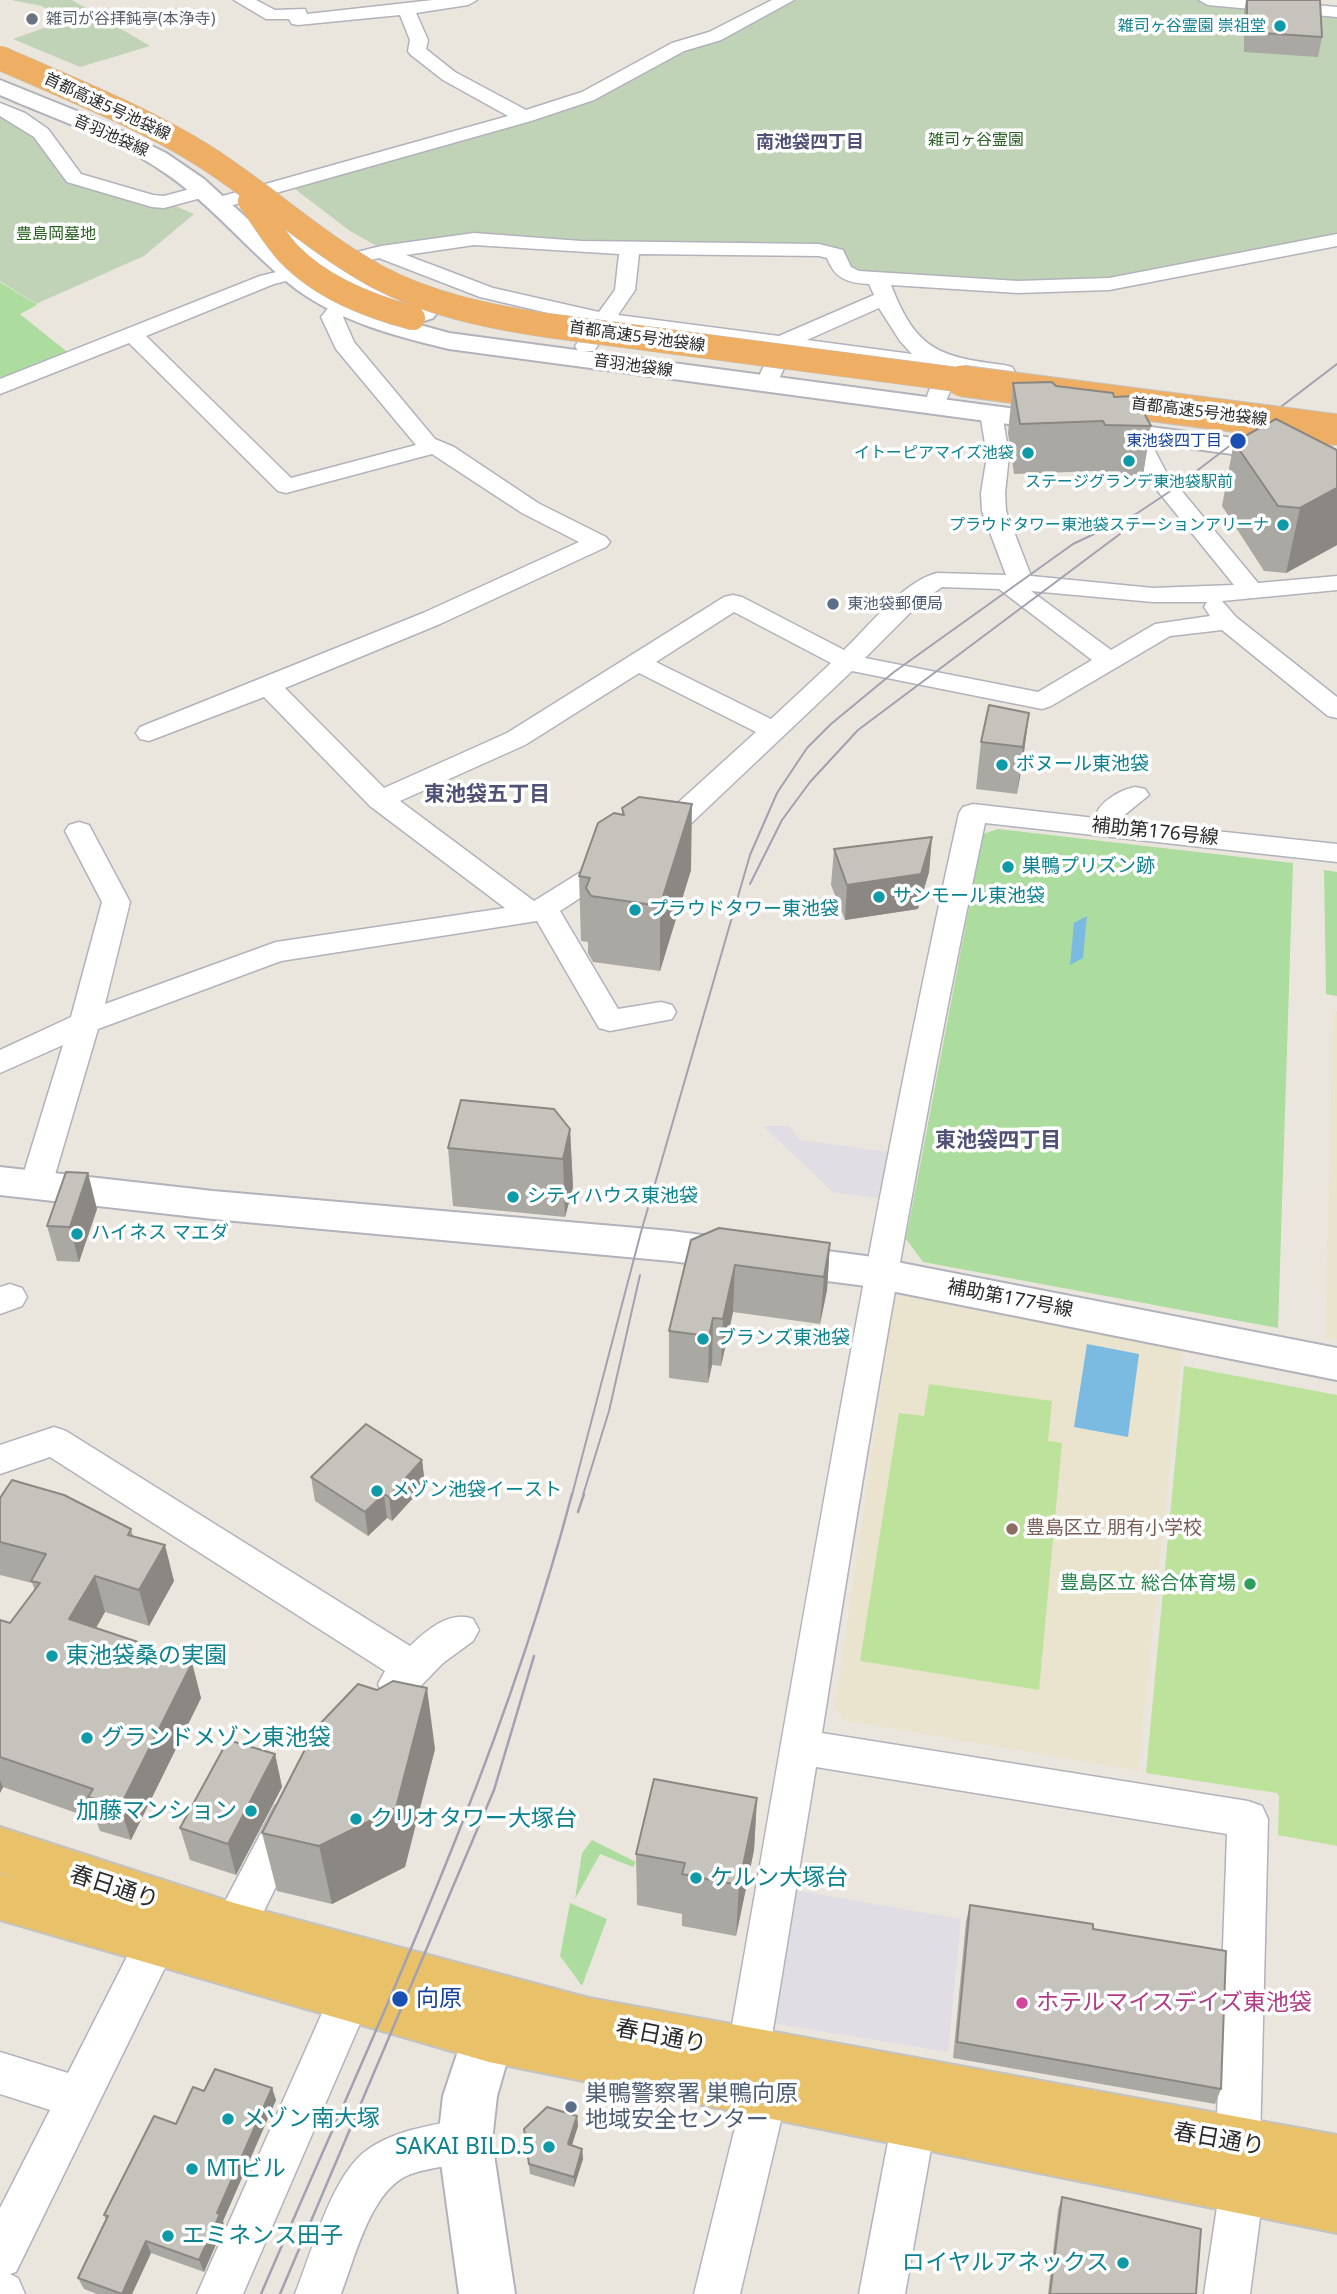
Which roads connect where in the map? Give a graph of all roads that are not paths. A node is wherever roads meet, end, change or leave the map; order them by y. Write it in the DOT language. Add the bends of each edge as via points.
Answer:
graph roads {
  1 [pos="243,0"];
  2 [pos="468,0"];
  3 [pos="785,0"];
  4 [pos="1208,0"];
  5 [pos="1295,4"];
  6 [pos="406,10"];
  7 [pos="1337,12"];
  8 [pos="0,45"];
  9 [pos="0,51"];
  10 [pos="0,58"];
  11 [pos="0,64"];
  12 [pos="0,87"];
  13 [pos="0,108"];
  14 [pos="524,117"];
  15 [pos="268,189"];
  16 [pos="243,196"];
  17 [pos="212,197"];
  18 [pos="1337,240"];
  19 [pos="630,248"];
  20 [pos="370,254"];
  21 [pos="326,264"];
  22 [pos="291,273"];
  23 [pos="881,288"];
  24 [pos="340,306"];
  25 [pos="606,320"];
  26 [pos="132,334"];
  27 [pos="785,344"];
  28 [pos="586,346"];
  29 [pos="950,365"];
  30 [pos="771,373"];
  31 [pos="0,387"];
  32 [pos="939,396"];
  33 [pos="991,413"];
  34 [pos="1337,416"];
  35 [pos="1337,430"];
  36 [pos="1135,433"];
  37 [pos="1225,433"];
  38 [pos="433,447"];
  39 [pos="1324,459"];
  40 [pos="1013,582"];
  41 [pos="1337,583"];
  42 [pos="1251,590"];
  43 [pos="1208,594"];
  44 [pos="1227,622"];
  45 [pos="1110,661"];
  46 [pos="847,662"];
  47 [pos="639,663"];
  48 [pos="268,686"];
  49 [pos="1337,710"];
  50 [pos="774,731"];
  51 [pos="149,733"];
  52 [pos="1135,795"];
  53 [pos="380,800"];
  54 [pos="1107,826"];
  55 [pos="79,831"];
  56 [pos="1337,853"];
  57 [pos="537,910"];
  58 [pos="661,1012"];
  59 [pos="84,1023"];
  60 [pos="0,1062"];
  61 [pos="18,1183"];
  62 [pos="881,1274"];
  63 [pos="1337,1364"];
  64 [pos="0,1460"];
  65 [pos="460,1630"];
  66 [pos="412,1668"];
  67 [pos="375,1709"];
  68 [pos="800,1747"];
  69 [pos="306,1786"];
  70 [pos="0,1850"];
  71 [pos="0,1897"];
  72 [pos="234,1927"];
  73 [pos="156,1942"];
  74 [pos="351,1998"];
  75 [pos="494,2019"];
  76 [pos="757,2072"];
  77 [pos="0,2073"];
  78 [pos="79,2098"];
  79 [pos="914,2121"];
  80 [pos="466,2141"];
  81 [pos="1337,2162"];
  82 [pos="1240,2166"];
  83 [pos="1337,2206"];
  84 [pos="0,2256"];
  85 [pos="220,2294"];
  86 [pos="318,2294"];
  87 [pos="487,2294"];
  88 [pos="717,2294"];
  89 [pos="882,2294"];
  90 [pos="1227,2294"];
  1 -- 6 [label="street" via="272,15 299,13 298,20"];
  2 -- 6 [label="street"];
  3 -- 14 [label="street" via="715,36 677,47 587,96"];
  4 -- 5 [label="street"];
  5 -- 7 [label="street"];
  6 -- 14 [label="street" via="419,40 417,51 449,76"];
  8 -- 34 [label="highway, 首都高速5号池袋線" via="193,133 254,170 367,251 425,280 478,298 595,321"];
  9 -- 15 [label="main road, 音羽池袋線" via="164,124"];
  10 -- 35 [label="highway, 首都高速5号池袋線, bridge" via="149,125 223,168 345,258 404,289 450,306 630,337"];
  11 -- 16 [label="main road, 音羽池袋線" via="170,145"];
  12 -- 17 [label="main road, 音羽池袋線" via="141,148"];
  13 -- 17 [label="street" via="41,133 74,178 152,201"];
  14 -- 15 [label="street"];
  15 -- 16 [label="street"];
  15 -- 20 [label="main road, 音羽池袋線"];
  16 -- 17 [label="street"];
  16 -- 21 [label="main road, 音羽池袋線"];
  17 -- 22 [label="main road, 音羽池袋線"];
  18 -- 23 [label="street" via="1109,285"];
  19 -- 20 [label="street" via="474,239"];
  19 -- 23 [label="street" via="831,251 842,271"];
  19 -- 25 [label="street" via="625,290"];
  20 -- 21 [label="street"];
  20 -- 25 [label="street" via="487,293"];
  20 -- 28 [label="main road, 音羽池袋線" via="385,272 429,291"];
  21 -- 22 [label="street"];
  21 -- 28 [label="main road, 音羽池袋線" via="379,295 423,313 507,334"];
  22 -- 24 [label="main road, 音羽池袋線"];
  22 -- 26 [label="street"];
  23 -- 27 [label="street"];
  23 -- 29 [label="street" via="895,318 920,349"];
  24 -- 33 [label="main road, 音羽池袋線" via="385,325 449,341"];
  24 -- 38 [label="street" via="332,317 344,344"];
  25 -- 27 [label="street"];
  25 -- 28 [label="street"];
  26 -- 31 [label="street"];
  26 -- 38 [label="street" via="286,486"];
  27 -- 29 [label="street"];
  27 -- 30 [label="street"];
  28 -- 30 [label="main road, 音羽池袋線"];
  29 -- 32 [label="street"];
  29 -- 37 [label="street" via="1233,402 1237,423"];
  30 -- 32 [label="main road, 音羽池袋線"];
  32 -- 37 [label="main road, 音羽池袋線"];
  33 -- 36 [label="main road, 音羽池袋線"];
  33 -- 40 [label="street" via="998,456 994,511"];
  34 -- 39 [label="street" via="1307,411"];
  36 -- 39 [label="main road, 音羽池袋線"];
  36 -- 42 [label="street" via="1155,473"];
  37 -- 39 [label="main road, 音羽池袋線"];
  38 -- 48 [label="street" via="530,508 598,541 503,587"];
  40 -- 43 [label="street" via="1153,595"];
  40 -- 45 [label="street"];
  40 -- 46 [label="street" via="937,580 913,596"];
  41 -- 42 [label="street"];
  42 -- 43 [label="street"];
  43 -- 44 [label="street"];
  44 -- 45 [label="street" via="1164,629"];
  44 -- 49 [label="street"];
  45 -- 46 [label="street" via="1042,701"];
  46 -- 47 [label="street" via="733,602"];
  46 -- 50 [label="street"];
  47 -- 50 [label="street"];
  47 -- 53 [label="street" via="516,739"];
  48 -- 51 [label="street"];
  48 -- 53 [label="street"];
  50 -- 57 [label="street" via="672,826"];
  52 -- 54 [label="street" via="1109,813"];
  53 -- 57 [label="street"];
  54 -- 56 [label="street, 補助第176号線"];
  54 -- 62 [label="street, 補助第176号線" via="973,813 942,948"];
  55 -- 59 [label="street" via="116,902"];
  57 -- 58 [label="street" via="610,1021"];
  57 -- 59 [label="street" via="275,952"];
  59 -- 60 [label="street"];
  59 -- 61 [label="street"];
  61 -- 62 [label="main road, 補助第177号線" via="682,1247"];
  62 -- 63 [label="main road, 補助第177号線"];
  62 -- 68 [label="street"];
  64 -- 66 [label="street" via="54,1441"];
  65 -- 66 [label="street"];
  66 -- 67 [label="street"];
  68 -- 76 [label="street"];
  68 -- 82 [label="street" via="1248,1819"];
  69 -- 72 [label="street"];
  70 -- 72 [label="highway, 春日通り"];
  71 -- 73 [label="highway, 春日通り"];
  72 -- 75 [label="highway, 春日通り"];
  73 -- 74 [label="highway, 春日通り"];
  73 -- 78 [label="street"];
  74 -- 75 [label="highway, 春日通り"];
  74 -- 85 [label="street"];
  75 -- 76 [label="highway, 春日通り"];
  75 -- 80 [label="main road" via="470,2096"];
  76 -- 79 [label="highway, 春日通り"];
  76 -- 82 [label="highway, 春日通り"];
  76 -- 88 [label="street"];
  77 -- 78 [label="street"];
  78 -- 84 [label="street"];
  79 -- 82 [label="highway, 春日通り"];
  79 -- 89 [label="street"];
  80 -- 86 [label="street" via="419,2149 381,2166 361,2188"];
  80 -- 87 [label="main road"];
  81 -- 82 [label="highway, 春日通り"];
  82 -- 83 [label="highway, 春日通り"];
  82 -- 90 [label="street"];
}
